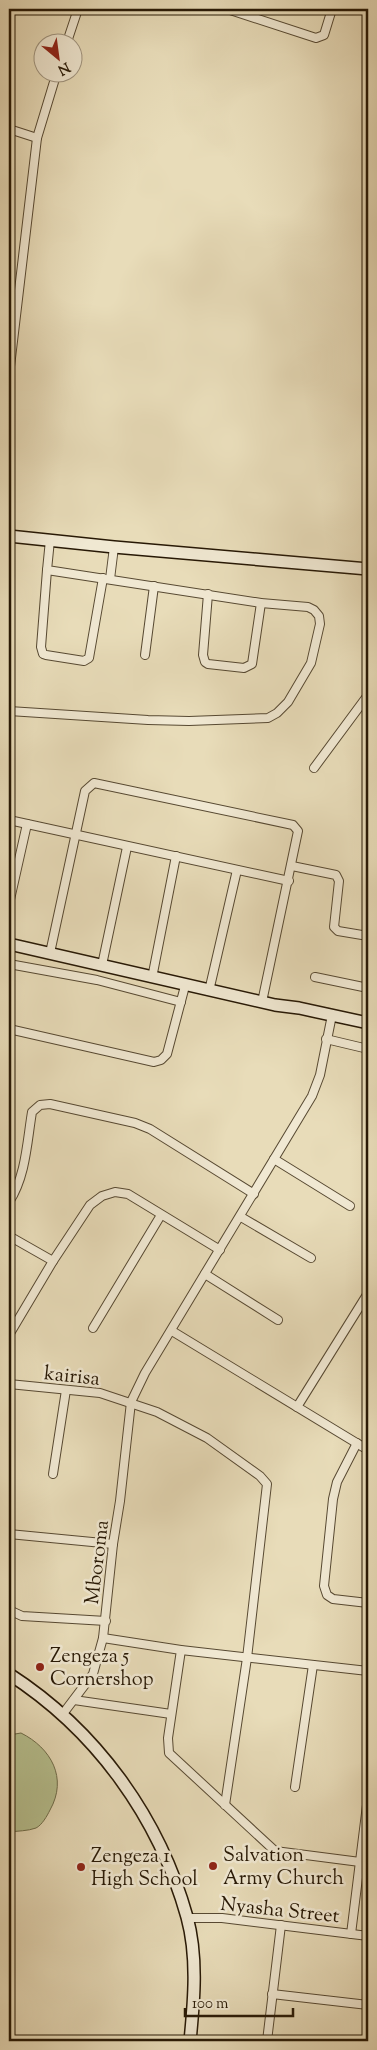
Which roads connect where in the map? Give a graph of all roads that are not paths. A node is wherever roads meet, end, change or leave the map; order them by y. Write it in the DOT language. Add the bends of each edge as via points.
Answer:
graph roads {
  1 [pos="78,9"];
  2 [pos="226,9"];
  3 [pos="332,9"];
  4 [pos="70,32"];
  5 [pos="54,82"];
  6 [pos="9,129"];
  7 [pos="37,138"];
  8 [pos="9,374"];
  9 [pos="9,536"];
  10 [pos="50,540"];
  11 [pos="114,547"];
  12 [pos="47,570"];
  13 [pos="368,570"];
  14 [pos="106,578"];
  15 [pos="154,586"];
  16 [pos="208,594"];
  17 [pos="261,602"];
  18 [pos="145,656"];
  19 [pos="368,695"];
  20 [pos="9,711"];
  21 [pos="314,768"];
  22 [pos="9,820"];
  23 [pos="27,824"];
  24 [pos="74,835"];
  25 [pos="127,847"];
  26 [pos="176,856"];
  27 [pos="292,866"];
  28 [pos="237,870"];
  29 [pos="289,881"];
  30 [pos="9,904"];
  31 [pos="368,936"];
  32 [pos="9,944"];
  33 [pos="50,953"];
  34 [pos="9,964"];
  35 [pos="102,965"];
  36 [pos="315,977"];
  37 [pos="152,978"];
  38 [pos="185,986"];
  39 [pos="368,988"];
  40 [pos="209,991"];
  41 [pos="181,1002"];
  42 [pos="262,1002"];
  43 [pos="332,1016"];
  44 [pos="368,1024"];
  45 [pos="9,1029"];
  46 [pos="326,1039"];
  47 [pos="368,1050"];
  48 [pos="274,1159"];
  49 [pos="254,1194"];
  50 [pos="9,1202"];
  51 [pos="350,1206"];
  52 [pos="161,1214"];
  53 [pos="241,1217"];
  54 [pos="9,1236"];
  55 [pos="220,1250"];
  56 [pos="311,1258"];
  57 [pos="53,1261"];
  58 [pos="205,1274"];
  59 [pos="368,1293"];
  60 [pos="278,1320"];
  61 [pos="93,1328"];
  62 [pos="172,1331"];
  63 [pos="9,1334"];
  64 [pos="9,1384"];
  65 [pos="66,1390"];
  66 [pos="131,1402"];
  67 [pos="297,1407"];
  68 [pos="357,1443"];
  69 [pos="368,1450"];
  70 [pos="53,1474"];
  71 [pos="9,1534"];
  72 [pos="113,1544"];
  73 [pos="368,1603"];
  74 [pos="9,1610"];
  75 [pos="106,1621"];
  76 [pos="103,1638"];
  77 [pos="181,1650"];
  78 [pos="247,1658"];
  79 [pos="313,1665"];
  80 [pos="368,1671"];
  81 [pos="9,1674"];
  82 [pos="74,1700"];
  83 [pos="171,1714"];
  84 [pos="62,1715"];
  85 [pos="295,1787"];
  86 [pos="368,1797"];
  87 [pos="225,1805"];
  88 [pos="360,1862"];
  89 [pos="187,1918"];
  90 [pos="281,1925"];
  91 [pos="351,1934"];
  92 [pos="368,1936"];
  93 [pos="272,1994"];
  94 [pos="368,2005"];
  95 [pos="190,2041"];
  96 [pos="267,2041"];
  1 -- 4 [label="street"];
  2 -- 3 [label="street" via="316,38 324,35"];
  5 -- 7 [label="street"];
  6 -- 7 [label="street"];
  7 -- 8 [label="street"];
  9 -- 10 [label="street"];
  10 -- 11 [label="street"];
  10 -- 12 [label="street"];
  11 -- 13 [label="street"];
  11 -- 14 [label="street"];
  12 -- 14 [label="street"];
  12 -- 14 [label="street" via="41,650 46,655 84,661 89,658"];
  14 -- 15 [label="street"];
  15 -- 16 [label="street"];
  15 -- 18 [label="street"];
  16 -- 17 [label="street"];
  16 -- 17 [label="street" via="203,655 208,664 244,668 252,664"];
  17 -- 20 [label="street" via="308,607 319,616 320,624 311,663 288,702 272,716 189,721"];
  19 -- 21 [label="street"];
  22 -- 23 [label="street"];
  23 -- 24 [label="street"];
  23 -- 30 [label="street"];
  24 -- 25 [label="street"];
  24 -- 27 [label="street" via="85,790 99,783 293,825 298,832"];
  24 -- 33 [label="street"];
  25 -- 26 [label="street"];
  25 -- 35 [label="street"];
  26 -- 28 [label="street"];
  26 -- 37 [label="street"];
  27 -- 29 [label="street"];
  27 -- 31 [label="street" via="336,875 339,881 334,927 338,931"];
  28 -- 29 [label="street"];
  28 -- 40 [label="street"];
  29 -- 42 [label="street"];
  32 -- 33 [label="street"];
  33 -- 35 [label="street"];
  34 -- 41 [label="street" via="97,980"];
  35 -- 37 [label="street"];
  36 -- 39 [label="street"];
  37 -- 38 [label="street"];
  38 -- 40 [label="street"];
  38 -- 41 [label="street"];
  40 -- 42 [label="street"];
  41 -- 45 [label="street" via="167,1054 154,1062"];
  42 -- 43 [label="street"];
  43 -- 44 [label="street"];
  43 -- 46 [label="street, Mboroma"];
  46 -- 47 [label="street"];
  46 -- 48 [label="street, Mboroma" via="317,1087"];
  48 -- 49 [label="street, Mboroma"];
  48 -- 51 [label="street"];
  49 -- 50 [label="street" via="150,1129 50,1104 40,1105 32,1112 21,1178"];
  49 -- 53 [label="street, Mboroma"];
  52 -- 55 [label="street"];
  52 -- 57 [label="street" via="128,1194 116,1192 102,1196 90,1205"];
  52 -- 61 [label="street"];
  53 -- 55 [label="street, Mboroma"];
  53 -- 56 [label="street"];
  54 -- 57 [label="street"];
  55 -- 58 [label="street, Mboroma"];
  57 -- 63 [label="street"];
  58 -- 60 [label="street"];
  58 -- 62 [label="street, Mboroma"];
  59 -- 67 [label="street"];
  62 -- 66 [label="street, Mboroma"];
  62 -- 67 [label="street"];
  64 -- 65 [label="street, kairisa"];
  65 -- 66 [label="street, kairisa" via="100,1393"];
  65 -- 70 [label="street"];
  66 -- 72 [label="street, Mboroma"];
  66 -- 78 [label="street, kairisa" via="207,1438 267,1484"];
  67 -- 68 [label="street"];
  68 -- 69 [label="street"];
  68 -- 73 [label="street" via="333,1499 324,1586 327,1595 333,1599"];
  71 -- 72 [label="street"];
  72 -- 75 [label="street, Mboroma"];
  74 -- 75 [label="street" via="22,1616"];
  75 -- 76 [label="street, Mboroma"];
  76 -- 77 [label="street"];
  76 -- 82 [label="street, Mboroma" via="93,1674"];
  77 -- 78 [label="street"];
  77 -- 83 [label="street"];
  78 -- 79 [label="street"];
  78 -- 87 [label="street"];
  79 -- 80 [label="street"];
  79 -- 85 [label="street"];
  81 -- 84 [label="street"];
  82 -- 83 [label="street"];
  82 -- 84 [label="street, Mboroma"];
  83 -- 87 [label="street" via="170,1753"];
  84 -- 89 [label="street" via="115,1770 148,1822 170,1869"];
  86 -- 88 [label="street"];
  87 -- 88 [label="street" via="275,1851"];
  88 -- 91 [label="street"];
  89 -- 90 [label="street, Nyasha Street" via="222,1918"];
  89 -- 95 [label="street" via="194,1968"];
  90 -- 91 [label="street, Nyasha Street"];
  90 -- 93 [label="street"];
  91 -- 92 [label="street, Nyasha Street"];
  93 -- 94 [label="street"];
  93 -- 96 [label="street"];
}
